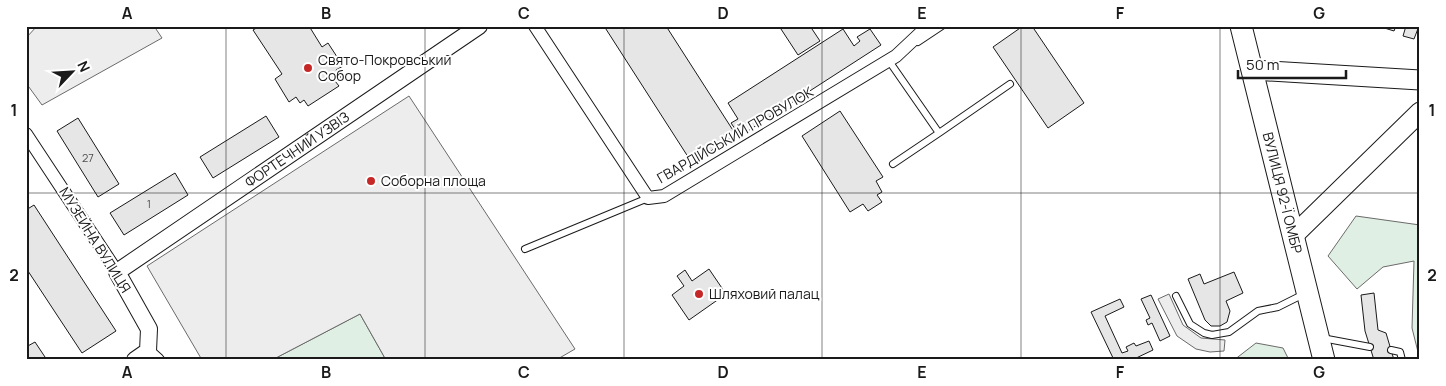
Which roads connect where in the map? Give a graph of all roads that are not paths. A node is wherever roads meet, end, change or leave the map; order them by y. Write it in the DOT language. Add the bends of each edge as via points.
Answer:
graph roads {
  1 [pos="479,26"];
  2 [pos="535,26"];
  3 [pos="928,26"];
  4 [pos="942,26"];
  5 [pos="1241,26"];
  6 [pos="893,58"];
  7 [pos="1253,70"];
  8 [pos="1420,80"];
  9 [pos="1010,84"];
  10 [pos="1420,112"];
  11 [pos="939,133"];
  12 [pos="26,134"];
  13 [pos="892,164"];
  14 [pos="648,198"];
  15 [pos="1293,236"];
  16 [pos="526,249"];
  17 [pos="117,272"];
  18 [pos="1307,293"];
  19 [pos="1176,296"];
  20 [pos="1319,337"];
  21 [pos="1370,347"];
  22 [pos="1391,350"];
  23 [pos="147,357"];
  24 [pos="1324,360"];
  25 [pos="1402,360"];
  1 -- 17 [label="street, ФОРТЕЧНИЙ УЗВІЗ"];
  2 -- 14 [label="street, ГВАРДІЙСЬКИЙ ПРОВУЛОК"];
  3 -- 6 [label="street, ГВАРДІЙСЬКИЙ ПРОВУЛОК"];
  4 -- 6 [label="lane"];
  5 -- 7 [label="highway, ВУЛИЦЯ 92-Ї ОМБР"];
  6 -- 11 [label="lane"];
  6 -- 14 [label="street, ГВАРДІЙСЬКИЙ ПРОВУЛОК" via="664,196"];
  7 -- 8 [label="main road"];
  7 -- 15 [label="highway, ВУЛИЦЯ 92-Ї ОМБР"];
  9 -- 11 [label="lane"];
  10 -- 15 [label="main road"];
  11 -- 13 [label="lane"];
  12 -- 17 [label="street, МУЗЕЙНА ВУЛИЦЯ"];
  14 -- 16 [label="lane"];
  15 -- 18 [label="highway, ВУЛИЦЯ 92-Ї ОМБР"];
  17 -- 23 [label="street, МУЗЕЙНА ВУЛИЦЯ" via="149,329"];
  18 -- 19 [label="lane" via="1278,307 1258,311 1229,332 1212,335 1190,324"];
  18 -- 20 [label="highway, ВУЛИЦЯ 92-Ї ОМБР"];
  20 -- 21 [label="lane"];
  20 -- 24 [label="highway, ВУЛИЦЯ 92-Ї ОМБР"];
  22 -- 25 [label="lane" via="1400,352"];
}
